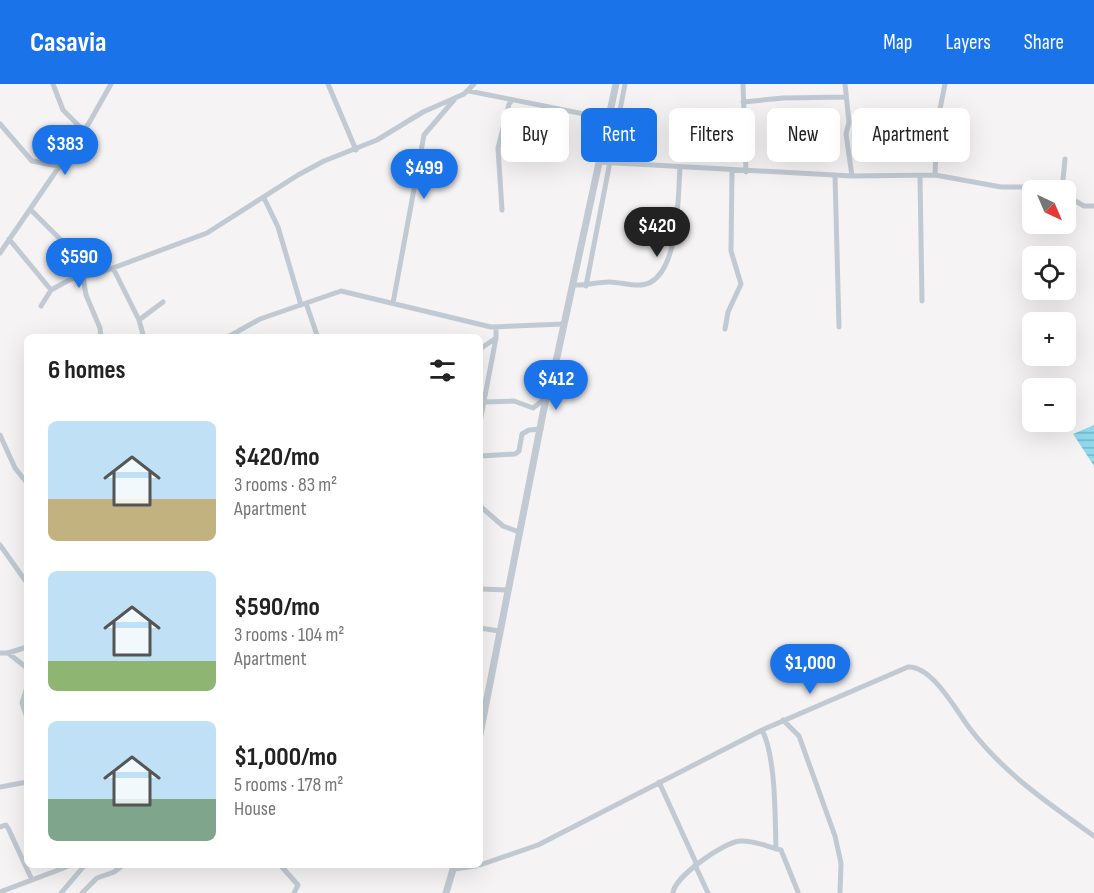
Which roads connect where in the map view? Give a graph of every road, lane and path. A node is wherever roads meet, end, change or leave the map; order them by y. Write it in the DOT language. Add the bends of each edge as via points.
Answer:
graph roads {
  1 [pos="54,84"];
  2 [pos="111,84"];
  3 [pos="328,84"];
  4 [pos="474,84"];
  5 [pos="616,84"];
  6 [pos="625,84"];
  7 [pos="743,84"];
  8 [pos="845,84"];
  9 [pos="945,84"];
  10 [pos="469,91"];
  11 [pos="846,97"];
  12 [pos="456,98"];
  13 [pos="512,100"];
  14 [pos="743,102"];
  15 [pos="611,108"];
  16 [pos="581,114"];
  17 [pos="0,124"];
  18 [pos="84,131"];
  19 [pos="356,150"];
  20 [pos="1065,159"];
  21 [pos="599,162"];
  22 [pos="611,163"];
  23 [pos="58,166"];
  24 [pos="680,167"];
  25 [pos="732,171"];
  26 [pos="746,172"];
  27 [pos="835,175"];
  28 [pos="935,175"];
  29 [pos="852,176"];
  30 [pos="920,177"];
  31 [pos="1062,180"];
  32 [pos="1022,187"];
  33 [pos="264,198"];
  34 [pos="1076,201"];
  35 [pos="1094,206"];
  36 [pos="30,209"];
  37 [pos="502,210"];
  38 [pos="9,239"];
  39 [pos="0,253"];
  40 [pos="113,268"];
  41 [pos="84,276"];
  42 [pos="572,285"];
  43 [pos="586,286"];
  44 [pos="51,290"];
  45 [pos="922,301"];
  46 [pos="163,302"];
  47 [pos="393,303"];
  48 [pos="303,304"];
  49 [pos="41,306"];
  50 [pos="139,320"];
  51 [pos="564,324"];
  52 [pos="839,327"];
  53 [pos="496,328"];
  54 [pos="726,329"];
  55 [pos="101,334"];
  56 [pos="143,334"];
  57 [pos="232,334"];
  58 [pos="316,334"];
  59 [pos="496,338"];
  60 [pos="483,347"];
  61 [pos="546,398"];
  62 [pos="484,402"];
  63 [pos="483,407"];
  64 [pos="541,429"];
  65 [pos="0,435"];
  66 [pos="483,456"];
  67 [pos="24,479"];
  68 [pos="483,509"];
  69 [pos="519,532"];
  70 [pos="0,545"];
  71 [pos="24,579"];
  72 [pos="483,589"];
  73 [pos="507,590"];
  74 [pos="483,629"];
  75 [pos="499,632"];
  76 [pos="24,648"];
  77 [pos="0,653"];
  78 [pos="8,653"];
  79 [pos="24,666"];
  80 [pos="483,719"];
  81 [pos="783,720"];
  82 [pos="762,730"];
  83 [pos="659,782"];
  84 [pos="24,783"];
  85 [pos="0,787"];
  86 [pos="0,827"];
  87 [pos="1094,836"];
  88 [pos="776,849"];
  89 [pos="24,863"];
  90 [pos="483,863"];
  91 [pos="696,865"];
  92 [pos="26,868"];
  93 [pos="64,868"];
  94 [pos="82,868"];
  95 [pos="119,868"];
  96 [pos="283,868"];
  97 [pos="454,868"];
  98 [pos="32,880"];
  99 [pos="0,892"];
  100 [pos="798,892"];
  101 [pos="61,893"];
  102 [pos="82,893"];
  103 [pos="294,893"];
  104 [pos="446,893"];
  105 [pos="673,893"];
  106 [pos="708,893"];
  107 [pos="840,893"];
  1 -- 18 [label="street" via="63,110"];
  2 -- 18 [label="street"];
  3 -- 19 [label="street"];
  4 -- 10 [label="street"];
  5 -- 15 [label="street"];
  6 -- 22 [label="street"];
  7 -- 14 [label="street"];
  8 -- 11 [label="street"];
  9 -- 28 [label="street" via="937,124"];
  10 -- 12 [label="street"];
  10 -- 13 [label="street"];
  11 -- 14 [label="street"];
  11 -- 29 [label="street"];
  12 -- 19 [label="street"];
  12 -- 47 [label="street" via="424,135"];
  13 -- 16 [label="street"];
  13 -- 37 [label="street" via="498,148"];
  14 -- 26 [label="street"];
  17 -- 23 [label="street" via="32,161"];
  18 -- 23 [label="street"];
  19 -- 33 [label="street" via="321,162"];
  20 -- 31 [label="street"];
  21 -- 22 [label="street"];
  21 -- 42 [label="street"];
  22 -- 24 [label="street"];
  22 -- 43 [label="street"];
  23 -- 36 [label="street"];
  24 -- 25 [label="street"];
  24 -- 43 [label="street" via="670,254 664,271 652,282 641,285 610,282"];
  25 -- 26 [label="street"];
  25 -- 54 [label="street" via="731,250 741,284"];
  26 -- 27 [label="street"];
  27 -- 29 [label="street"];
  27 -- 52 [label="street"];
  28 -- 30 [label="street"];
  28 -- 32 [label="street"];
  29 -- 30 [label="street"];
  30 -- 45 [label="street"];
  33 -- 40 [label="street" via="207,233"];
  33 -- 48 [label="street" via="278,227"];
  34 -- 35 [label="street"];
  36 -- 38 [label="street"];
  36 -- 41 [label="street" via="71,250"];
  38 -- 39 [label="street"];
  38 -- 44 [label="street"];
  40 -- 41 [label="street"];
  40 -- 50 [label="street"];
  41 -- 44 [label="street"];
  41 -- 55 [label="street" via="86,295"];
  42 -- 43 [label="street"];
  42 -- 51 [label="street"];
  44 -- 49 [label="street"];
  46 -- 50 [label="street"];
  47 -- 48 [label="street" via="341,291"];
  47 -- 53 [label="street"];
  48 -- 57 [label="street" via="245,325"];
  48 -- 58 [label="street"];
  50 -- 56 [label="street"];
  51 -- 53 [label="street"];
  51 -- 61 [label="street"];
  53 -- 59 [label="street"];
  59 -- 60 [label="street"];
  59 -- 62 [label="street"];
  61 -- 62 [label="street" via="532,408 514,401"];
  61 -- 64 [label="street"];
  62 -- 63 [label="street"];
  64 -- 66 [label="street" via="522,434 515,454"];
  64 -- 69 [label="street"];
  65 -- 67 [label="street"];
  68 -- 69 [label="street" via="503,526"];
  69 -- 73 [label="street"];
  70 -- 71 [label="street"];
  72 -- 73 [label="street"];
  73 -- 75 [label="street"];
  74 -- 75 [label="street"];
  75 -- 80 [label="street"];
  76 -- 78 [label="street"];
  77 -- 78 [label="street"];
  78 -- 79 [label="street"];
  81 -- 82 [label="street"];
  81 -- 87 [label="street" via="898,669 921,669 1006,769"];
  81 -- 107 [label="street" via="799,736 835,836 841,863"];
  82 -- 83 [label="street"];
  82 -- 88 [label="street" via="770,754"];
  83 -- 90 [label="street" via="538,845"];
  83 -- 91 [label="street"];
  84 -- 85 [label="street"];
  86 -- 89 [label="street" via="6,825"];
  88 -- 91 [label="street" via="748,841 735,842"];
  88 -- 100 [label="street" via="784,853"];
  91 -- 105 [label="street" via="677,881"];
  91 -- 106 [label="street"];
  92 -- 98 [label="street"];
  93 -- 98 [label="street"];
  94 -- 101 [label="street"];
  95 -- 102 [label="street" via="97,878"];
  96 -- 103 [label="street" via="297,884"];
  97 -- 104 [label="street"];
  98 -- 99 [label="street"];
}
